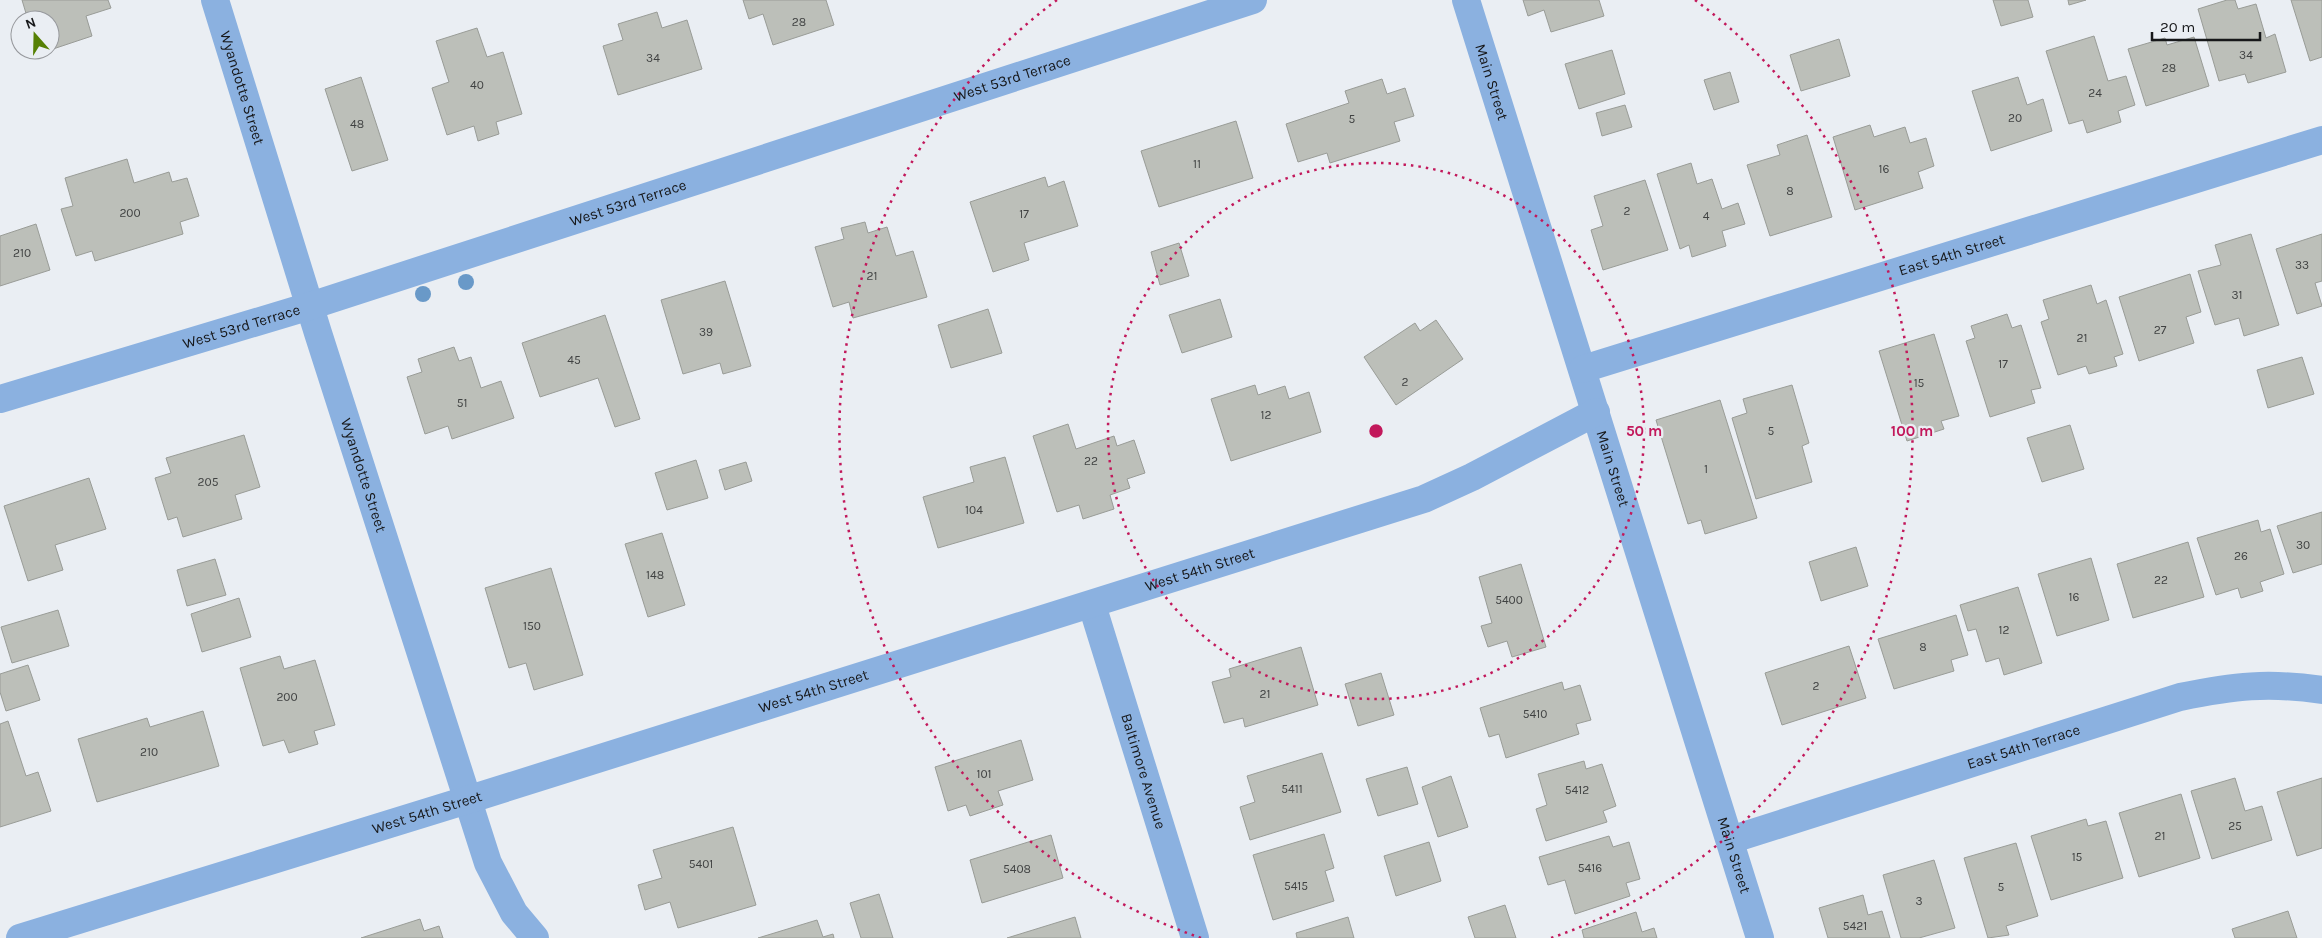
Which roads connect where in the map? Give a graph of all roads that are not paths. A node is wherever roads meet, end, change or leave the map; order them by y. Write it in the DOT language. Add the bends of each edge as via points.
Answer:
graph roads {
  1 [pos="215,0"];
  2 [pos="1253,0"];
  3 [pos="1466,0"];
  4 [pos="2322,140"];
  5 [pos="310,306"];
  6 [pos="1583,370"];
  7 [pos="0,399"];
  8 [pos="1596,412"];
  9 [pos="1092,604"];
  10 [pos="2322,690"];
  11 [pos="467,800"];
  12 [pos="1730,840"];
  13 [pos="61,932"];
  14 [pos="20,938"];
  15 [pos="535,938"];
  16 [pos="1195,938"];
  17 [pos="1760,938"];
  1 -- 5 [label="street, Wyandotte Street"];
  2 -- 5 [label="street, West 53rd Terrace"];
  3 -- 6 [label="street, Main Street"];
  4 -- 6 [label="street, East 54th Street"];
  5 -- 7 [label="street, West 53rd Terrace"];
  5 -- 11 [label="street, Wyandotte Street"];
  6 -- 8 [label="street, Main Street"];
  8 -- 9 [label="street, West 54th Street" via="1424,499"];
  8 -- 12 [label="street, Main Street"];
  9 -- 11 [label="street, West 54th Street"];
  9 -- 16 [label="street, Baltimore Avenue"];
  10 -- 12 [label="street, East 54th Terrace" via="2283,684 2231,686 2180,697"];
  11 -- 13 [label="street, West 54th Street"];
  11 -- 15 [label="street, Wyandotte Street" via="488,863 514,913"];
  12 -- 17 [label="street, Main Street"];
  13 -- 14 [label="street, West 54th Street"];
}
